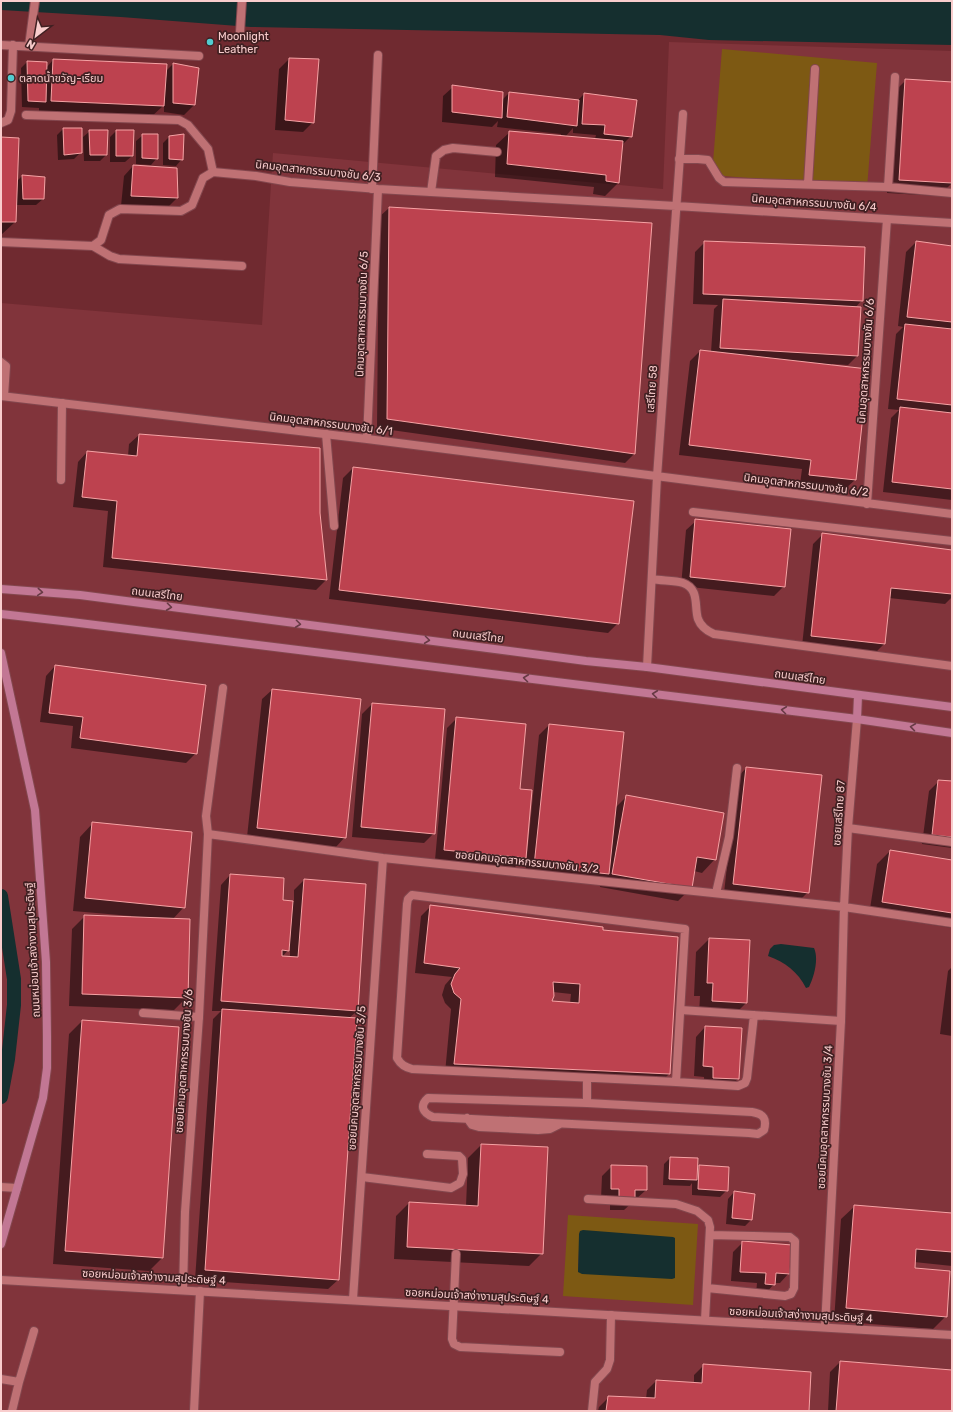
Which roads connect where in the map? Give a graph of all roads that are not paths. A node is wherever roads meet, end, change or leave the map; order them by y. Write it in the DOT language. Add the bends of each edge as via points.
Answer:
graph roads {
  1 [pos="35,1"];
  2 [pos="242,1"];
  3 [pos="240,31"];
  4 [pos="1,45"];
  5 [pos="13,45"];
  6 [pos="29,46"];
  7 [pos="378,55"];
  8 [pos="199,56"];
  9 [pos="815,69"];
  10 [pos="895,77"];
  11 [pos="682,114"];
  12 [pos="26,115"];
  13 [pos="1,123"];
  14 [pos="496,152"];
  15 [pos="679,159"];
  16 [pos="213,172"];
  17 [pos="808,184"];
  18 [pos="888,187"];
  19 [pos="375,189"];
  20 [pos="431,192"];
  21 [pos="952,193"];
  22 [pos="676,206"];
  23 [pos="887,219"];
  24 [pos="952,223"];
  25 [pos="1,242"];
  26 [pos="93,246"];
  27 [pos="242,266"];
  28 [pos="1,362"];
  29 [pos="2,396"];
  30 [pos="62,403"];
  31 [pos="326,434"];
  32 [pos="367,439"];
  33 [pos="657,477"];
  34 [pos="61,480"];
  35 [pos="867,504"];
  36 [pos="693,512"];
  37 [pos="952,514"];
  38 [pos="334,526"];
  39 [pos="952,541"];
  40 [pos="652,579"];
  41 [pos="1,589"];
  42 [pos="1,614"];
  43 [pos="1,653"];
  44 [pos="952,666"];
  45 [pos="647,667"];
  46 [pos="223,688"];
  47 [pos="858,696"];
  48 [pos="952,707"];
  49 [pos="857,720"];
  50 [pos="952,732"];
  51 [pos="737,768"];
  52 [pos="848,828"];
  53 [pos="208,834"];
  54 [pos="952,842"];
  55 [pos="383,858"];
  56 [pos="716,893"];
  57 [pos="844,907"];
  58 [pos="952,923"];
  59 [pos="681,1010"];
  60 [pos="143,1013"];
  61 [pos="754,1015"];
  62 [pos="199,1017"];
  63 [pos="841,1021"];
  64 [pos="587,1078"];
  65 [pos="676,1082"];
  66 [pos="587,1102"];
  67 [pos="427,1154"];
  68 [pos="362,1177"];
  69 [pos="1,1187"];
  70 [pos="17,1188"];
  71 [pos="588,1199"];
  72 [pos="710,1235"];
  73 [pos="1,1244"];
  74 [pos="456,1254"];
  75 [pos="1,1280"];
  76 [pos="707,1288"];
  77 [pos="183,1290"];
  78 [pos="200,1291"];
  79 [pos="353,1300"];
  80 [pos="453,1305"];
  81 [pos="611,1315"];
  82 [pos="705,1320"];
  83 [pos="825,1328"];
  84 [pos="34,1331"];
  85 [pos="952,1335"];
  86 [pos="560,1352"];
  87 [pos="1,1379"];
  88 [pos="19,1382"];
  89 [pos="12,1411"];
  90 [pos="194,1411"];
  91 [pos="592,1411"];
  1 -- 6 [label="street"];
  2 -- 3 [label="street"];
  4 -- 5 [label="street"];
  5 -- 6 [label="street"];
  5 -- 13 [label="street" via="11,111 8,120"];
  6 -- 8 [label="street"];
  7 -- 19 [label="street, นิคมอุตสาหกรรมบางชัน 6/5"];
  9 -- 17 [label="street"];
  10 -- 18 [label="street"];
  11 -- 15 [label="street, เสรีไทย 58"];
  12 -- 16 [label="street" via="179,120 188,125 208,149"];
  14 -- 20 [label="street" via="453,148 444,150 436,156"];
  15 -- 17 [label="street" via="708,160 724,182"];
  15 -- 22 [label="street, เสรีไทย 58"];
  16 -- 19 [label="street, นิคมอุตสาหกรรมบางชัน 6/3"];
  16 -- 26 [label="street" via="203,178 192,205 181,211 120,209 109,215 101,240"];
  17 -- 18 [label="street"];
  18 -- 21 [label="street"];
  19 -- 20 [label="street, นิคมอุตสาหกรรมบางชัน 6/3"];
  19 -- 32 [label="street, นิคมอุตสาหกรรมบางชัน 6/5"];
  20 -- 22 [label="street, นิคมอุตสาหกรรมบางชัน 6/3"];
  22 -- 23 [label="street, นิคมอุตสาหกรรมบางชัน 6/4"];
  22 -- 33 [label="street, เสรีไทย 58"];
  23 -- 24 [label="street, นิคมอุตสาหกรรมบางชัน 6/4"];
  23 -- 35 [label="street, นิคมอุตสาหกรรมบางชัน 6/6"];
  25 -- 26 [label="street"];
  26 -- 27 [label="street" via="119,259"];
  28 -- 29 [label="street" via="6,366"];
  29 -- 30 [label="street, นิคมอุตสาหกรรมบางชัน 6/1"];
  30 -- 31 [label="street, นิคมอุตสาหกรรมบางชัน 6/1"];
  30 -- 34 [label="street"];
  31 -- 32 [label="street, นิคมอุตสาหกรรมบางชัน 6/1"];
  31 -- 38 [label="street"];
  32 -- 33 [label="street, นิคมอุตสาหกรรมบางชัน 6/1"];
  33 -- 35 [label="street, นิคมอุตสาหกรรมบางชัน 6/2"];
  33 -- 40 [label="street, เสรีไทย 58"];
  35 -- 37 [label="street, นิคมอุตสาหกรรมบางชัน 6/2"];
  36 -- 39 [label="street"];
  40 -- 44 [label="street" via="684,583 692,590 696,598 698,619 705,629 714,634"];
  40 -- 45 [label="street, เสรีไทย 58"];
  41 -- 45 [label="main road, ถนนเสรีไทย, one-way" via="80,596"];
  49 -- 42 [label="main road, one-way"];
  43 -- 70 [label="main road, ถนนหม่อมเจ้าสง่างามสุประดิษฐ์" via="35,810 46,962 47,1068 43,1098"];
  45 -- 47 [label="main road, ถนนเสรีไทย"];
  46 -- 53 [label="street, ซอยนิคมอุตสาหกรรมบางชัน 3/6" via="206,816"];
  47 -- 48 [label="main road, ถนนเสรีไทย"];
  47 -- 49 [label="main road"];
  50 -- 49 [label="main road, one-way"];
  49 -- 52 [label="street, ซอยเสรีไทย 87"];
  51 -- 56 [label="street" via="729,837"];
  52 -- 54 [label="street"];
  52 -- 57 [label="street, ซอยเสรีไทย 87"];
  53 -- 55 [label="street, ซอยนิคมอุตสาหกรรมบางชัน 3/2"];
  53 -- 62 [label="street, ซอยนิคมอุตสาหกรรมบางชัน 3/6"];
  55 -- 56 [label="street, ซอยนิคมอุตสาหกรรมบางชัน 3/2"];
  55 -- 68 [label="street, ซอยนิคมอุตสาหกรรมบางชัน 3/5"];
  56 -- 57 [label="street, ซอยนิคมอุตสาหกรรมบางชัน 3/2"];
  57 -- 58 [label="street, ซอยนิคมอุตสาหกรรมบางชัน 3/2"];
  57 -- 63 [label="street, ซอยนิคมอุตสาหกรรมบางชัน 3/4"];
  59 -- 61 [label="street"];
  59 -- 64 [label="street" via="685,929 412,895 407,904 397,1058 400,1063 412,1069"];
  59 -- 65 [label="street"];
  60 -- 62 [label="street"];
  61 -- 63 [label="street"];
  61 -- 65 [label="street" via="745,1083 738,1086"];
  62 -- 77 [label="street, ซอยนิคมอุตสาหกรรมบางชัน 3/6" via="185,1212"];
  63 -- 83 [label="street, ซอยนิคมอุตสาหกรรมบางชัน 3/4"];
  64 -- 65 [label="street"];
  64 -- 66 [label="street"];
  66 -- 66 [label="street" via="752,1112 760,1114 766,1123 764,1130 758,1134 561,1123 550,1129 538,1130 479,1128 472,1125 467,1118 427,1115 422,1106 428,1098"];
  67 -- 68 [label="street" via="458,1156 462,1159 463,1174 460,1183 451,1188"];
  68 -- 79 [label="street, ซอยนิคมอุตสาหกรรมบางชัน 3/5"];
  69 -- 70 [label="street"];
  70 -- 73 [label="main road, ถนนหม่อมเจ้าสง่างามสุประดิษฐ์"];
  71 -- 72 [label="street" via="676,1204 697,1211 708,1220"];
  72 -- 76 [label="street"];
  72 -- 76 [label="street" via="790,1238 795,1241 794,1288 791,1294 785,1296"];
  74 -- 80 [label="street"];
  75 -- 77 [label="street, ซอยหม่อมเจ้าสง่างามสุประดิษฐ์ 4"];
  76 -- 82 [label="street"];
  77 -- 78 [label="street, ซอยหม่อมเจ้าสง่างามสุประดิษฐ์ 4"];
  78 -- 79 [label="street, ซอยหม่อมเจ้าสง่างามสุประดิษฐ์ 4"];
  78 -- 90 [label="street"];
  79 -- 80 [label="street, ซอยหม่อมเจ้าสง่างามสุประดิษฐ์ 4"];
  80 -- 81 [label="street, ซอยหม่อมเจ้าสง่างามสุประดิษฐ์ 4"];
  80 -- 86 [label="street" via="452,1339 454,1344 460,1347"];
  81 -- 82 [label="street, ซอยหม่อมเจ้าสง่างามสุประดิษฐ์ 4"];
  81 -- 91 [label="street" via="610,1360 607,1369 595,1382"];
  82 -- 83 [label="street, ซอยหม่อมเจ้าสง่างามสุประดิษฐ์ 4"];
  83 -- 85 [label="street, ซอยหม่อมเจ้าสง่างามสุประดิษฐ์ 4"];
  84 -- 88 [label="street"];
  87 -- 88 [label="street"];
  88 -- 89 [label="street"];
}
